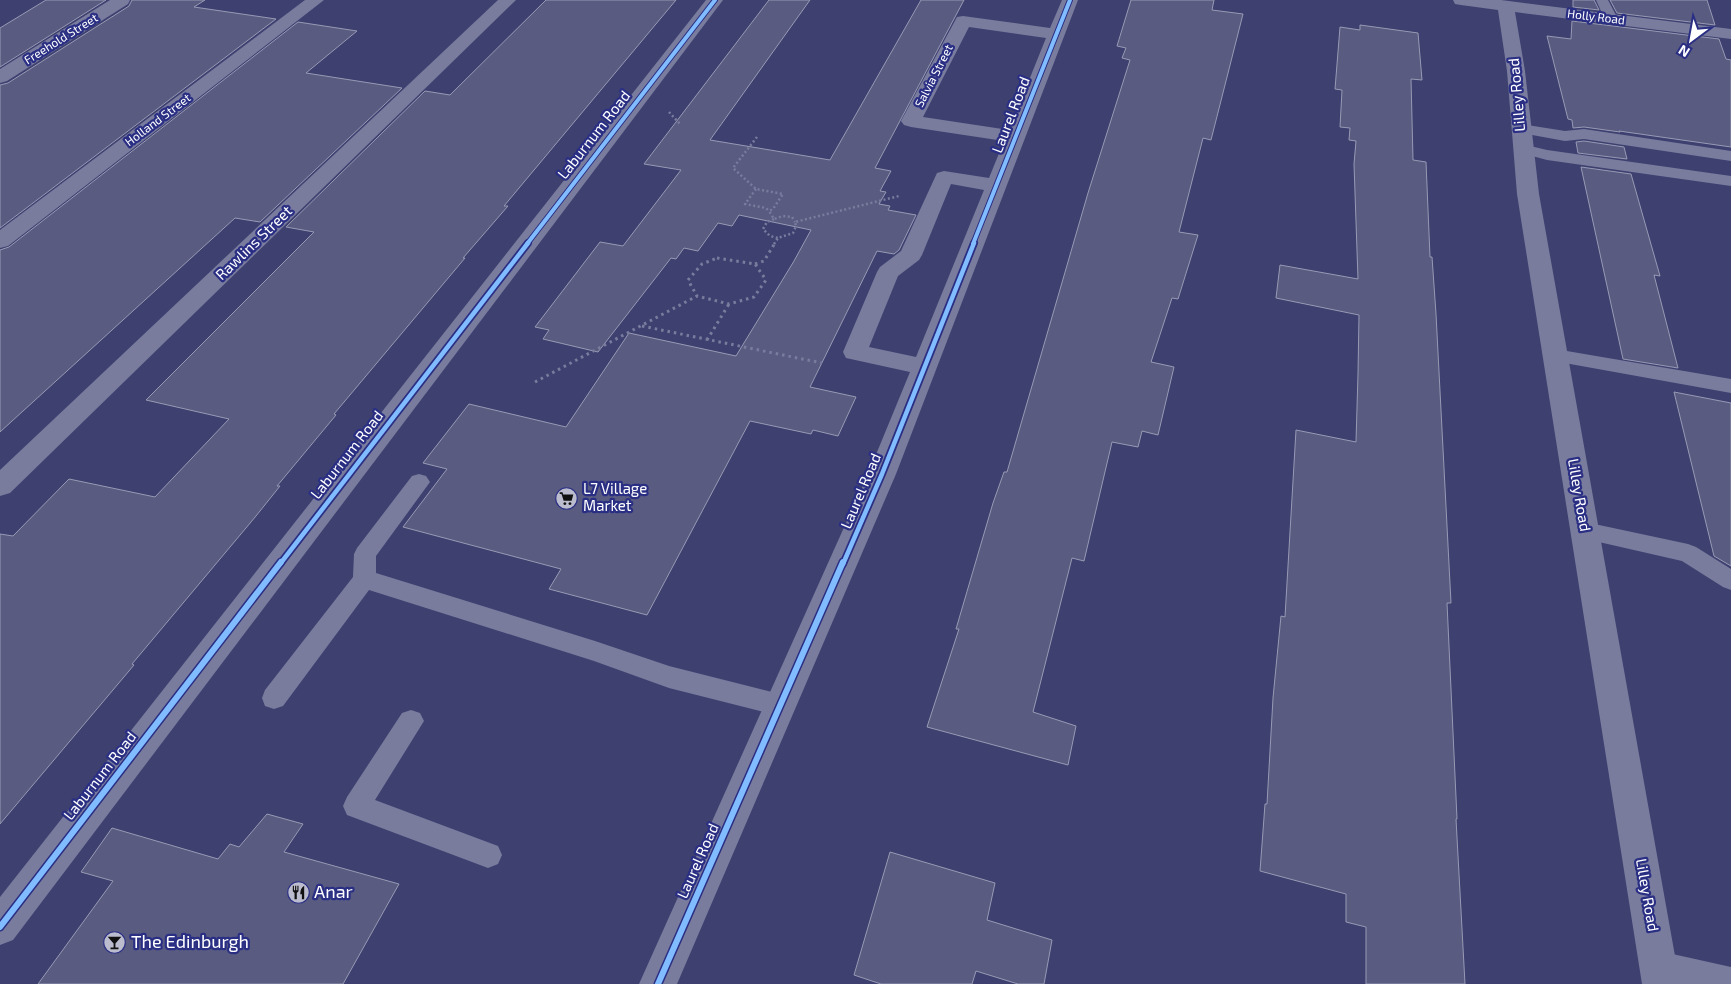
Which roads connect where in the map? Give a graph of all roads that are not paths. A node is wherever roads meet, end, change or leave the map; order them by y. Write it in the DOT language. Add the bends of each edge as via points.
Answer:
graph roads {
  1 [pos="122,0"];
  2 [pos="316,0"];
  3 [pos="508,0"];
  4 [pos="715,0"];
  5 [pos="1070,0"];
  6 [pos="1461,0"];
  7 [pos="1602,0"];
  8 [pos="1506,6"];
  9 [pos="1611,19"];
  10 [pos="1056,34"];
  11 [pos="1731,34"];
  12 [pos="0,77"];
  13 [pos="1016,137"];
  14 [pos="1522,139"];
  15 [pos="1731,156"];
  16 [pos="1731,180"];
  17 [pos="997,186"];
  18 [pos="0,240"];
  19 [pos="1555,355"];
  20 [pos="925,367"];
  21 [pos="1731,386"];
  22 [pos="419,482"];
  23 [pos="0,486"];
  24 [pos="1585,531"];
  25 [pos="364,579"];
  26 [pos="1731,581"];
  27 [pos="274,698"];
  28 [pos="780,705"];
  29 [pos="411,721"];
  30 [pos="488,855"];
  31 [pos="0,927"];
  32 [pos="1660,975"];
  33 [pos="1731,982"];
  34 [pos="658,984"];
  1 -- 12 [label="street, Freehold Street"];
  2 -- 18 [label="street, Holland Street"];
  3 -- 23 [label="street, Rawlins Street"];
  4 -- 31 [label="street, Laburnum Road"];
  5 -- 10 [label="street, Laurel Road"];
  6 -- 8 [label="street, Holly Road"];
  7 -- 9 [label="lane"];
  8 -- 9 [label="street, Holly Road"];
  8 -- 14 [label="street, Lilley Road"];
  9 -- 11 [label="street, Holly Road"];
  10 -- 13 [label="street, Laurel Road"];
  10 -- 13 [label="street, Salvia Street" via="963,21 911,121"];
  13 -- 17 [label="street, Laurel Road"];
  14 -- 15 [label="lane" via="1584,134"];
  14 -- 16 [label="lane" via="1547,155"];
  14 -- 19 [label="street, Lilley Road"];
  17 -- 20 [label="street, Laurel Road"];
  17 -- 20 [label="street" via="944,177 911,256 888,272 855,352"];
  19 -- 21 [label="lane"];
  19 -- 24 [label="street, Lilley Road"];
  20 -- 28 [label="street, Laurel Road" via="882,474"];
  22 -- 25 [label="lane" via="365,554"];
  24 -- 26 [label="lane" via="1688,553"];
  24 -- 32 [label="street, Lilley Road"];
  25 -- 27 [label="lane"];
  25 -- 28 [label="lane" via="595,651 669,678"];
  28 -- 34 [label="street, Laurel Road"];
  29 -- 30 [label="lane" via="356,806"];
  32 -- 33 [label="lane"];
}
